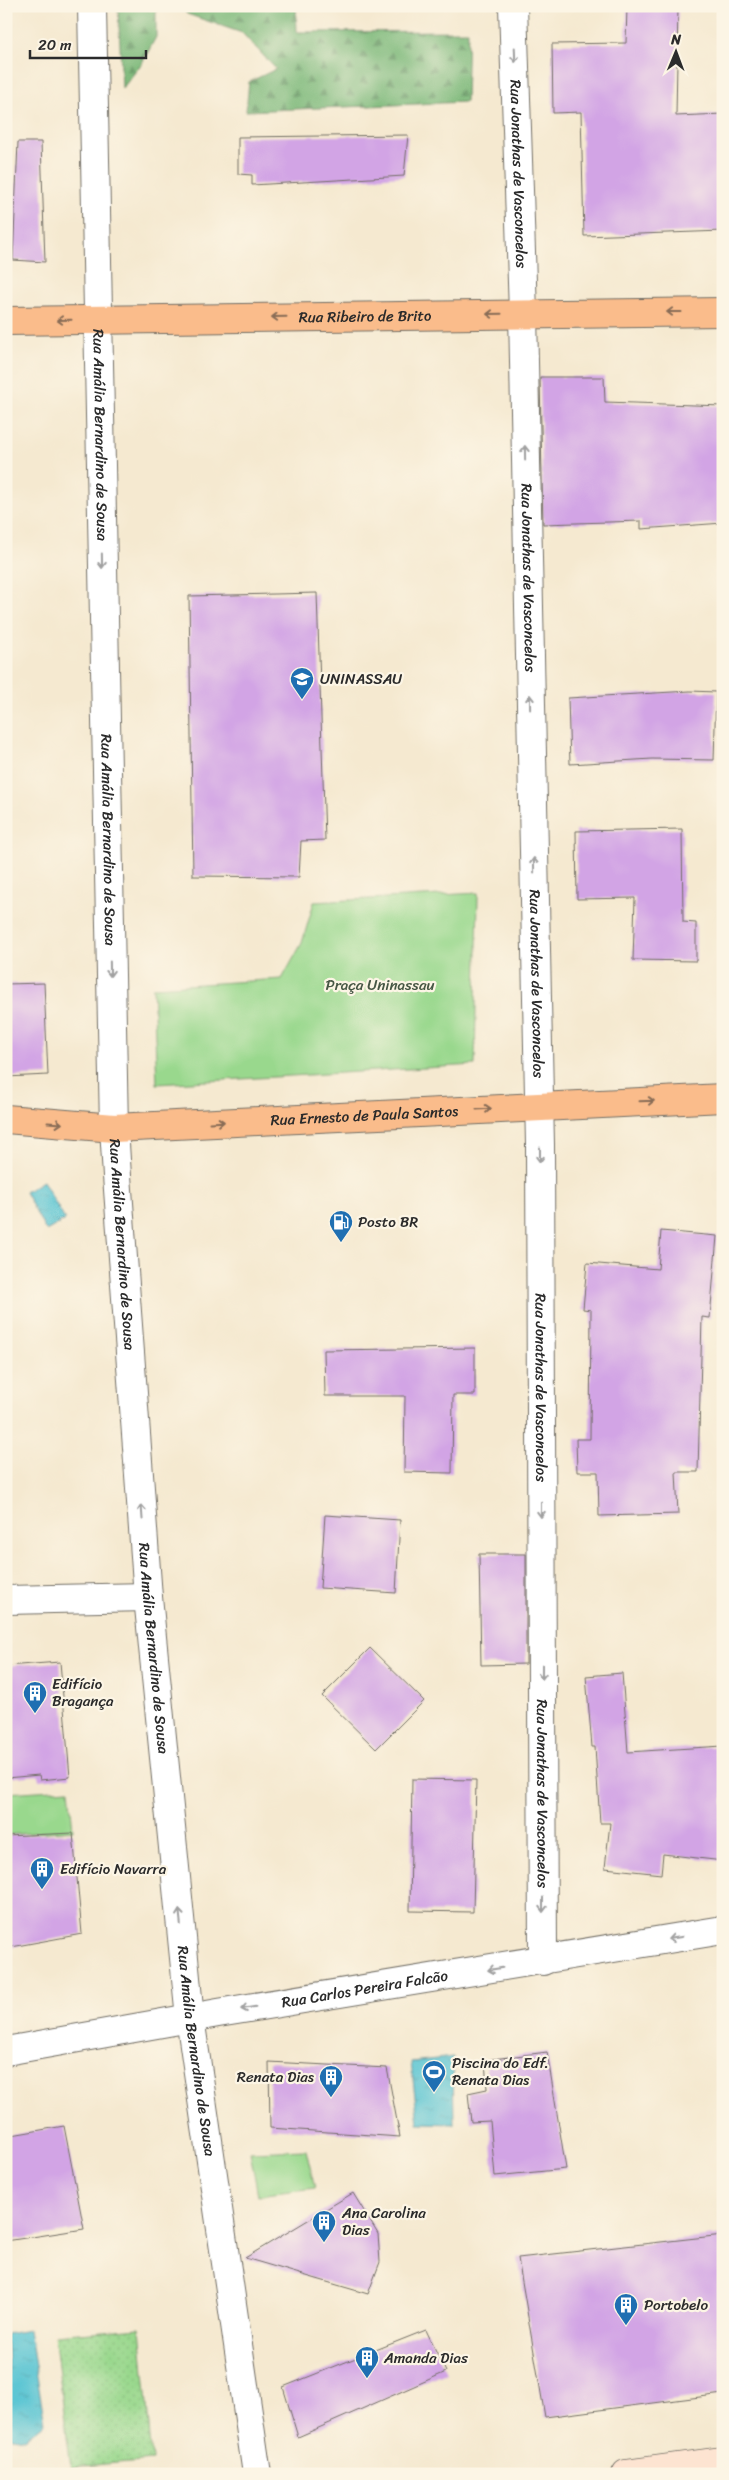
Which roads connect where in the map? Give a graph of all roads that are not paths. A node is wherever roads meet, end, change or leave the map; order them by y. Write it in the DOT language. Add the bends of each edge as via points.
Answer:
graph roads {
  1 [pos="92,6"];
  2 [pos="513,6"];
  3 [pos="723,312"];
  4 [pos="523,313"];
  5 [pos="97,320"];
  6 [pos="6,321"];
  7 [pos="723,1098"];
  8 [pos="539,1106"];
  9 [pos="6,1120"];
  10 [pos="114,1128"];
  11 [pos="148,1597"];
  12 [pos="6,1600"];
  13 [pos="723,1930"];
  14 [pos="543,1961"];
  15 [pos="190,2018"];
  16 [pos="6,2051"];
  17 [pos="723,2461"];
  18 [pos="654,2472"];
  19 [pos="257,2474"];
  20 [pos="626,2474"];
  1 -- 5 [label="street, Rua Amália Bernardino de Sousa"];
  2 -- 4 [label="street, Rua Jonathas de Vasconcelos, one-way"];
  3 -- 4 [label="main road, Rua Ribeiro de Brito, one-way"];
  4 -- 5 [label="main road, Rua Ribeiro de Brito, one-way"];
  8 -- 4 [label="street, Rua Jonathas de Vasconcelos, one-way"];
  5 -- 6 [label="main road, Rua Ribeiro de Brito, one-way"];
  5 -- 10 [label="street, Rua Amália Bernardino de Sousa, one-way"];
  8 -- 7 [label="main road, Rua Ernesto de Paula Santos, one-way"];
  10 -- 8 [label="main road, Rua Ernesto de Paula Santos, one-way"];
  8 -- 14 [label="street, Rua Jonathas de Vasconcelos, one-way"];
  9 -- 10 [label="main road, Rua Ernesto de Paula Santos, one-way"];
  11 -- 10 [label="street, Rua Amália Bernardino de Sousa, one-way"];
  11 -- 12 [label="street"];
  15 -- 11 [label="street, Rua Amália Bernardino de Sousa, one-way"];
  13 -- 14 [label="street, Rua Carlos Pereira Falcão, one-way"];
  14 -- 15 [label="street, Rua Carlos Pereira Falcão, one-way"];
  15 -- 16 [label="street, Rua Carlos Pereira Falcão"];
  15 -- 19 [label="street, Rua Amália Bernardino de Sousa"];
  17 -- 18 [label="street"];
  18 -- 20 [label="street"];
}
